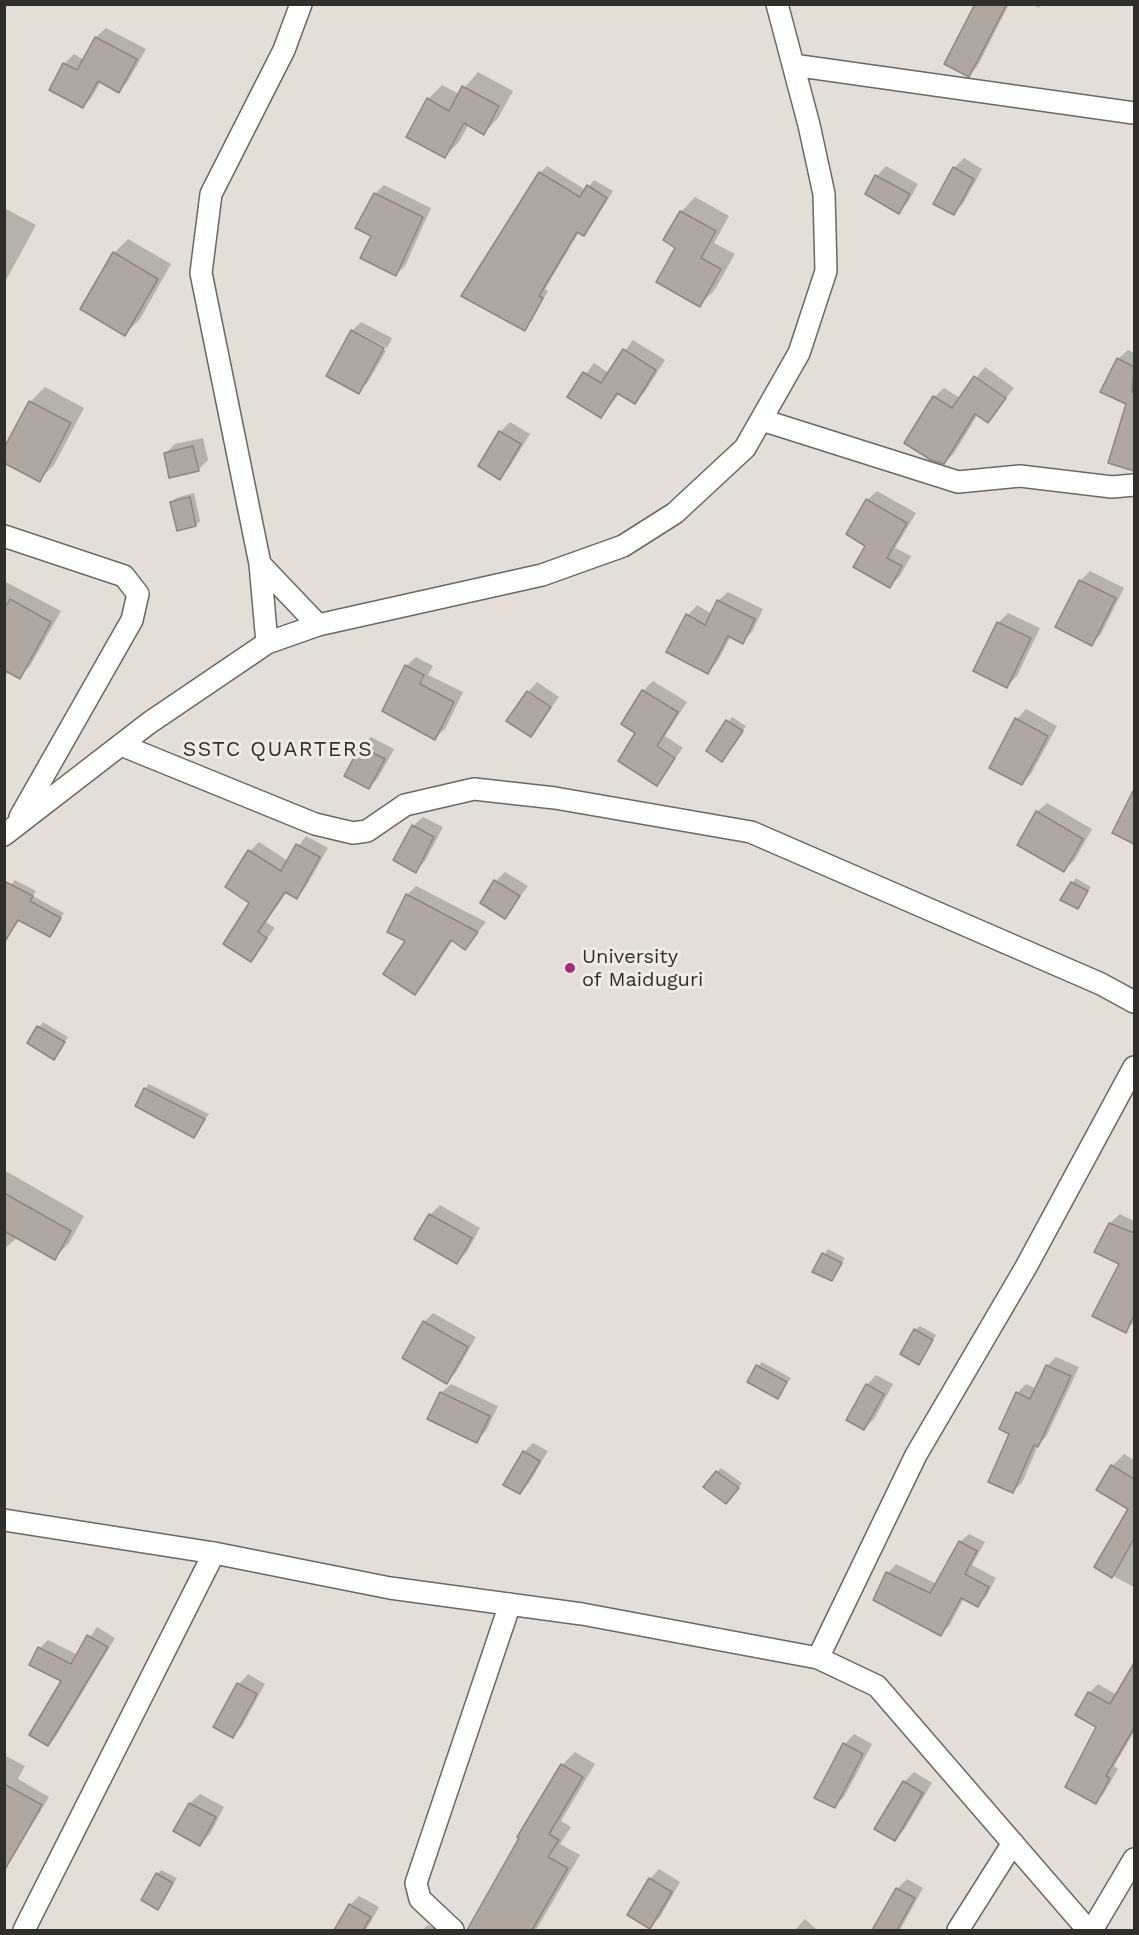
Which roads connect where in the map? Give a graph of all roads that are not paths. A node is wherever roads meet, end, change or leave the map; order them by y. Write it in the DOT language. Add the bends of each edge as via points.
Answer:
graph roads {
  1 [pos="301,4"];
  2 [pos="777,4"];
  3 [pos="793,65"];
  4 [pos="1134,113"];
  5 [pos="762,420"];
  6 [pos="1134,485"];
  7 [pos="4,536"];
  8 [pos="260,564"];
  9 [pos="318,625"];
  10 [pos="267,643"];
  11 [pos="121,745"];
  12 [pos="10,830"];
  13 [pos="1134,1002"];
  14 [pos="1134,1067"];
  15 [pos="4,1520"];
  16 [pos="214,1553"];
  17 [pos="510,1604"];
  18 [pos="818,1658"];
  19 [pos="1013,1843"];
  20 [pos="1134,1859"];
  21 [pos="24,1930"];
  22 [pos="453,1930"];
  23 [pos="958,1930"];
  24 [pos="1090,1930"];
  1 -- 8 [label="street" via="284,50 211,194 201,273"];
  2 -- 3 [label="street"];
  3 -- 4 [label="street"];
  3 -- 5 [label="street" via="824,194 826,271 799,353"];
  5 -- 6 [label="street" via="958,482 1020,476 1112,487"];
  5 -- 9 [label="street" via="745,448 675,513 622,546 542,575"];
  7 -- 12 [label="street" via="124,576 138,594 132,620"];
  8 -- 9 [label="street"];
  8 -- 10 [label="street"];
  9 -- 10 [label="street"];
  10 -- 11 [label="street"];
  11 -- 12 [label="street"];
  11 -- 13 [label="street" via="315,824 353,833 367,831 405,805 474,789 555,798 751,832 1101,984"];
  14 -- 18 [label="street" via="1026,1267 916,1455"];
  15 -- 16 [label="street"];
  16 -- 17 [label="street" via="390,1588"];
  16 -- 21 [label="street"];
  17 -- 18 [label="street"];
  17 -- 22 [label="street" via="416,1883 420,1899"];
  18 -- 19 [label="street" via="877,1686"];
  19 -- 23 [label="street"];
  19 -- 24 [label="street"];
  20 -- 24 [label="street"];
}
